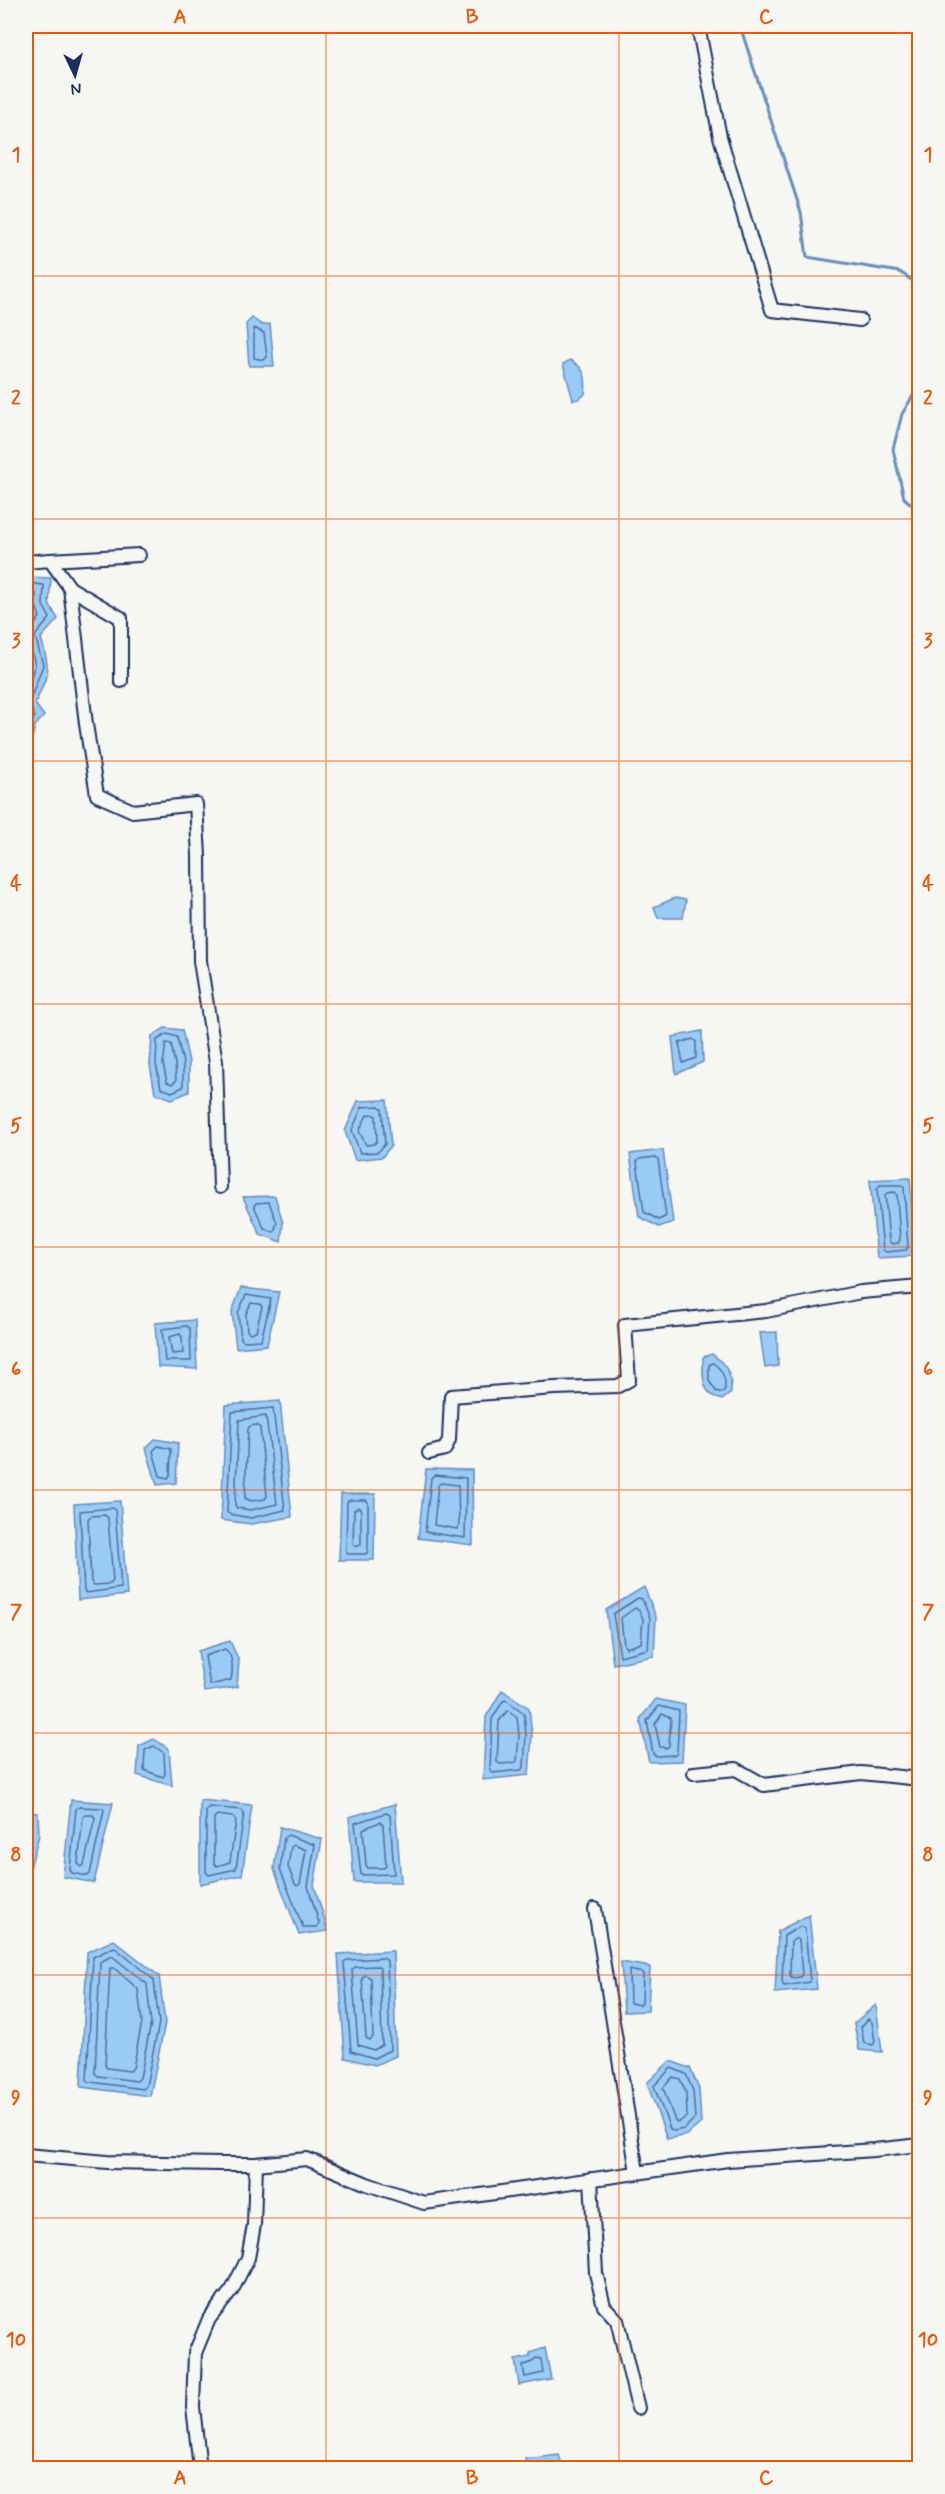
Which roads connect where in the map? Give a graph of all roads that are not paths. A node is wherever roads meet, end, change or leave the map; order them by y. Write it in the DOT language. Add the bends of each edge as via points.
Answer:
graph roads {
  1 [pos="698,26"];
  2 [pos="860,320"];
  3 [pos="140,555"];
  4 [pos="50,560"];
  5 [pos="26,562"];
  6 [pos="70,588"];
  7 [pos="121,681"];
  8 [pos="220,1187"];
  9 [pos="920,1287"];
  10 [pos="429,1453"];
  11 [pos="694,1773"];
  12 [pos="920,1779"];
  13 [pos="595,1909"];
  14 [pos="920,2145"];
  15 [pos="26,2155"];
  16 [pos="256,2164"];
  17 [pos="637,2172"];
  18 [pos="591,2179"];
  19 [pos="638,2408"];
  20 [pos="200,2469"];
  1 -- 2 [label="street" via="720,137 772,310"];
  3 -- 4 [label="street"];
  4 -- 5 [label="street"];
  4 -- 6 [label="street"];
  6 -- 7 [label="street" via="121,618"];
  6 -- 8 [label="street" via="97,795 133,811 195,804 200,961 216,1062"];
  9 -- 10 [label="street" via="861,1292 766,1311 625,1325 629,1380 618,1386 451,1396 449,1440 445,1449"];
  11 -- 12 [label="street" via="736,1769 764,1785 861,1773"];
  13 -- 17 [label="street"];
  14 -- 17 [label="street" via="728,2160"];
  15 -- 16 [label="street" via="107,2162"];
  16 -- 18 [label="street" via="307,2159 424,2203"];
  16 -- 20 [label="street" via="254,2225 248,2258 232,2290 209,2319 195,2353 193,2407"];
  17 -- 18 [label="street"];
  18 -- 19 [label="street" via="597,2273 604,2306 617,2320"];
}
